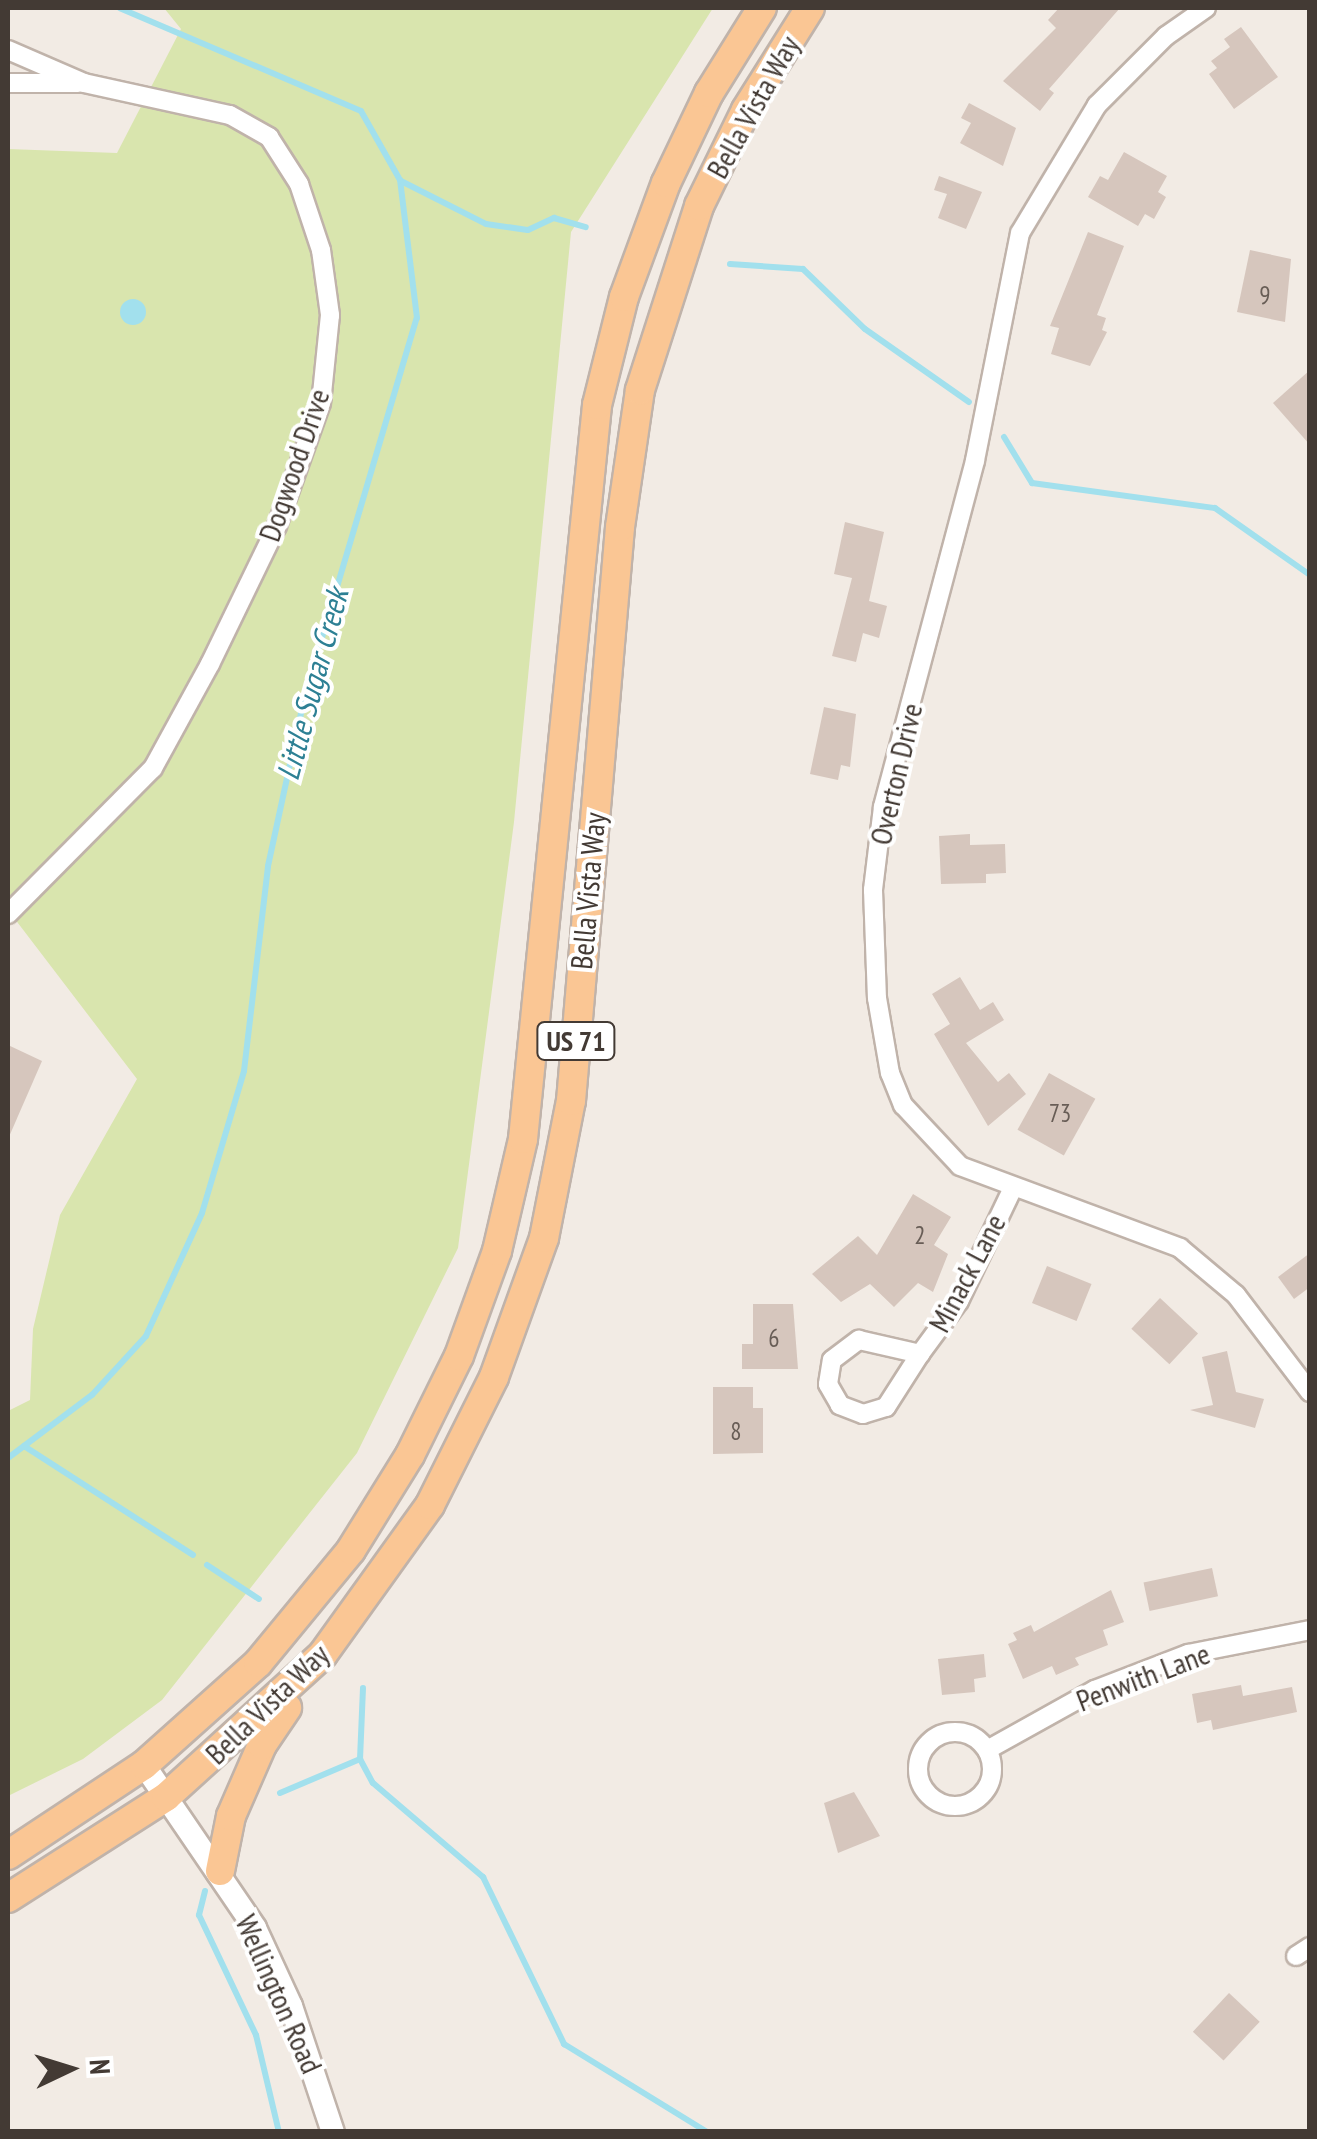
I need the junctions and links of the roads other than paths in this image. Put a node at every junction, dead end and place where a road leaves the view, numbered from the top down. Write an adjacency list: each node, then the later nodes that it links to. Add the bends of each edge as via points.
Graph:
1 (762, 8): 14 (main road, Bella Vista Way / US 71, via 709,94 666,183 624,297 597,406 533,1053 496,1251 434,1406 351,1550 258,1664)
2 (810, 8): 12 (main road, Bella Vista Way / US 71, via 746,110 699,206 640,390 620,528 572,1102 544,1238 494,1377 430,1505)
3 (1206, 8): 8 (street, Overton Drive, via 1166,36 1096,105 1020,233 975,461 884,807 873,890 877,998 890,1072 926,1135 960,1166)
4 (8, 50): 6 (street, Dogwood Drive)
5 (8, 83): 6 (street, Dogwood Drive)
6 (84, 83): 7 (street, Dogwood Drive, via 230,115 268,136 299,184 321,250 330,316 321,403 277,526 210,664 153,768)
7 (8, 914)
8 (1012, 1190): 9 (street, Minack Lane, via 959,1301); 10 (street, Overton Drive, via 1180,1248 1236,1295)
9 (920, 1354): 9 (street, Minack Lane, via 894,1398 875,1412 851,1412 832,1396 828,1372 848,1344 871,1341)
10 (1310, 1392)
11 (1310, 1630): 13 (street, Penwith Lane, via 1188,1654 1095,1690)
12 (323, 1654): 15 (main road, Bella Vista Way / US 71); 17 (main road, via 262,1745 232,1816)
13 (987, 1750): 13 (street, via 991,1780 976,1801 951,1807 921,1786 918,1762 940,1734 963,1732)
14 (144, 1765): 15 (street, Wellington Road); 16 (main road, Bella Vista Way / US 71)
15 (166, 1797): 17 (street, Wellington Road); 18 (main road, Bella Vista Way / US 71)
16 (8, 1855)
17 (220, 1872): 19 (street, Wellington Road, via 291,2006)
18 (8, 1898)
19 (334, 2132)

